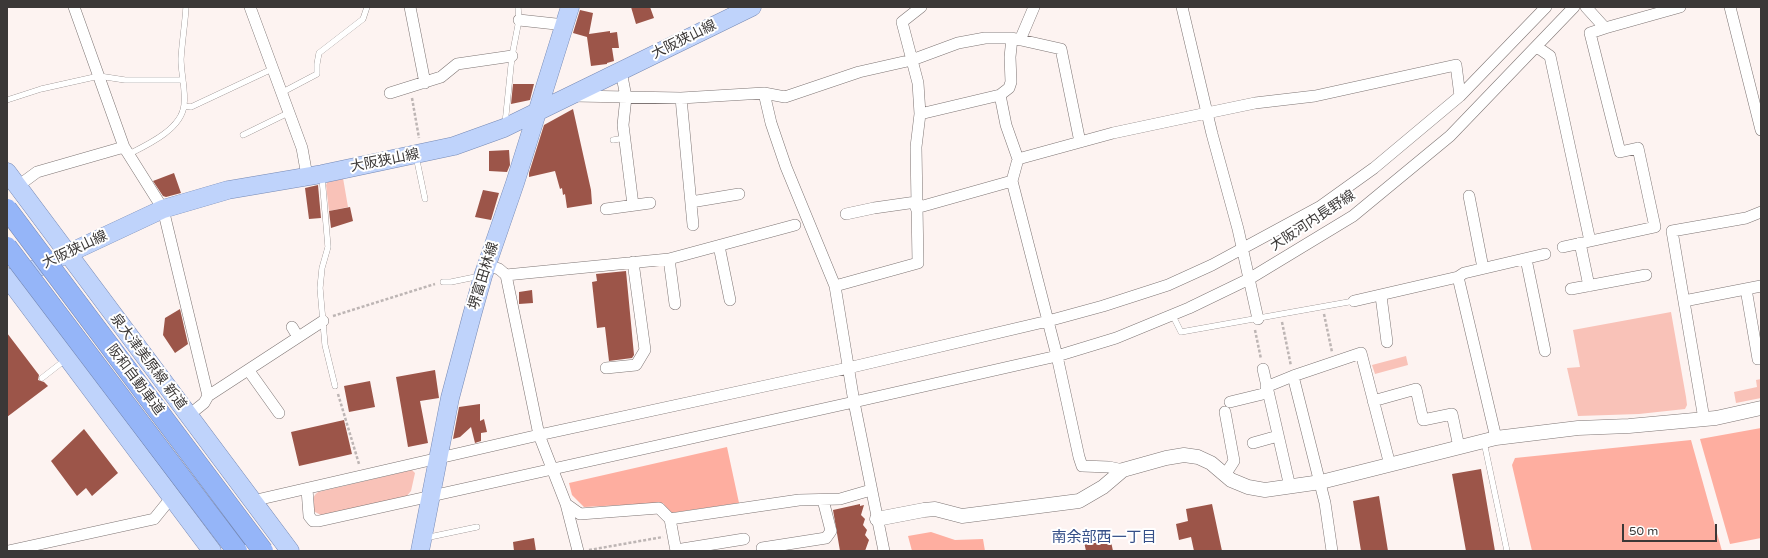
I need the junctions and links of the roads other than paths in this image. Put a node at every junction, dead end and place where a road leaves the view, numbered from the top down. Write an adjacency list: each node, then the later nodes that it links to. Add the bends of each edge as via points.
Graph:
1 (74, 7): 27 (street)
2 (186, 7): 28 (lane, via 181,60)
3 (250, 7): 25 (street)
4 (367, 7): 30 (lane, via 363,19 320,53 317,74)
5 (410, 7): 29 (street)
6 (518, 7): 18 (lane)
7 (570, 7): 19 (main road, 堺富田林線)
8 (752, 7): 26 (main road, 大阪狭山線)
9 (921, 7): 24 (street, via 902,22)
10 (1034, 7): 21 (street)
11 (1182, 7): 42 (street)
12 (1546, 7): 35 (street, 大阪河内長野線)
13 (1574, 7): 22 (street, 大阪河内長野線)
14 (1586, 7): 20 (street)
15 (1680, 7): 17 (street)
16 (1730, 7): 45 (street)
17 (1655, 10): 20 (street)
18 (519, 20): 19 (street); 23 (lane)
19 (565, 25): 41 (main road, 堺富田林線)
20 (1605, 28): 70 (street, via 1590,33 1620,152 1638,148 1655,227)
21 (1016, 39): 24 (street, via 985,38 958,43); 33 (street, via 1010,57 1011,82 1009,88); 49 (street, via 1062,49)
22 (1537, 47): 70 (street, via 1550,56); 85 (street, 大阪河内長野線, via 1450,136 1353,216)
23 (512, 56): 29 (street, via 457,64 441,77); 44 (lane)
24 (912, 60): 32 (street, via 859,72 785,97); 43 (street, via 918,83)
25 (272, 69): 30 (street); 39 (lane, via 191,107)
26 (621, 71): 34 (main road, 大阪狭山線); 36 (street)
27 (99, 76): 28 (lane, via 125,80); 38 (lane, via 41,89); 50 (street)
28 (183, 80): 39 (lane)
29 (425, 83): 31 (street)
30 (280, 93): 40 (street)
31 (390, 93)
32 (764, 93): 37 (street); 88 (street, via 786,167)
33 (1000, 95): 43 (street); 52 (street, via 1006,125)
34 (570, 96): 36 (street); 41 (main road, 大阪狭山線)
35 (1460, 96): 42 (street, via 1456,65 1315,96 1255,103); 74 (street, 大阪河内長野線, via 1379,164 1327,201)
36 (626, 97): 37 (street); 47 (street, via 623,125)
37 (681, 98): 59 (street)
38 (7, 100)
39 (184, 106): 50 (lane, via 172,127 155,141)
40 (288, 113): 46 (lane); 53 (street)
41 (536, 113): 44 (main road, 大阪狭山線); 81 (main road, 堺富田林線)
42 (1207, 113): 49 (street); 74 (street)
43 (920, 114): 62 (street, via 916,147)
44 (504, 128): 51 (main road, 大阪狭山線, via 454,146)
45 (1761, 130)
46 (243, 135)
47 (625, 138): 48 (lane); 61 (street)
48 (613, 140)
49 (1080, 142): 52 (street)
50 (126, 150): 54 (street); 64 (street)
51 (419, 154): 53 (main road, 大阪狭山線); 58 (lane)
52 (1018, 159): 55 (street)
53 (315, 175): 64 (main road, 大阪狭山線, via 228,190); 100 (lane, via 328,247 320,288)
54 (12, 179): 75 (main road, 泉大津美原線 新道)
55 (1012, 182): 62 (street); 101 (street)
56 (739, 194): 59 (street)
57 (1469, 196): 80 (street)
58 (425, 199)
59 (691, 202): 68 (street)
60 (650, 203): 61 (street)
61 (633, 205): 65 (street)
62 (916, 205): 67 (street); 88 (street, via 918,262)
63 (7, 209): 154 (highway, 阪和自動車道, bridge)
64 (163, 209): 75 (main road, 大阪狭山線); 117 (street)
65 (606, 209)
66 (1761, 212): 96 (street, via 1746,218 1672,232)
67 (846, 214)
68 (693, 225)
69 (795, 225): 71 (street)
70 (1585, 242): 73 (street); 89 (street)
71 (719, 246): 77 (street); 94 (street)
72 (7, 247): 153 (highway, 阪和自動車道, bridge)
73 (1563, 247)
74 (1242, 248): 85 (street); 101 (street, 大阪河内長野線, via 1168,285)
75 (66, 254): 86 (main road, 大阪狭山線); 124 (main road, 泉大津美原線 新道)
76 (1545, 254): 78 (street)
77 (669, 259): 79 (street); 97 (street)
78 (1526, 259): 80 (street); 105 (street)
79 (633, 262): 82 (street); 109 (street, via 645,350 636,365)
80 (1483, 268): 84 (street)
81 (485, 270): 82 (street, via 499,269); 87 (lane, via 451,282); 131 (main road, 堺富田林線, via 450,398)
82 (506, 275): 126 (street)
83 (1646, 275): 89 (street)
84 (1458, 277): 93 (street); 128 (street)
85 (1249, 279): 98 (street, 大阪河内長野線); 99 (street, via 1253,290)
86 (8, 280): 107 (main road)
87 (443, 282)
88 (835, 286): 110 (street)
89 (1589, 286): 91 (street)
90 (1761, 286): 92 (street)
91 (1572, 289)
92 (1746, 289): 96 (street); 108 (street, via 1758,359)
93 (1381, 296): 95 (street); 104 (street)
94 (730, 300)
95 (1354, 301): 99 (lane)
96 (1684, 301): 125 (street)
97 (675, 304)
98 (1172, 314): 99 (lane, via 1181,332); 106 (street, 大阪河内長野線, via 1116,338)
99 (1256, 319)
100 (323, 320): 103 (street); 115 (lane)
101 (1048, 321): 106 (street); 110 (street, 大阪河内長野線)
102 (292, 327): 103 (street)
103 (298, 337): 112 (street)
104 (1388, 342)
105 (1545, 351)
106 (1057, 356): 119 (street, 大阪河内長野線); 134 (street, via 1082,466 1109,466)
107 (68, 357): 114 (lane); 141 (main road)
108 (1761, 359)
109 (606, 368)
110 (848, 368): 119 (street); 126 (street, 大阪河内長野線)
111 (1263, 369): 116 (street)
112 (249, 370): 117 (street); 123 (street)
113 (1293, 376): 116 (street); 118 (street, via 1361,353); 136 (street)
114 (42, 378)
115 (335, 386)
116 (1267, 390): 120 (street); 127 (street)
117 (208, 396): 124 (street)
118 (1373, 401): 130 (street, via 1416,389 1423,420 1452,414); 132 (street)
119 (854, 402): 133 (street, 大阪河内長野線); 139 (street)
120 (1230, 402)
121 (1761, 408): 125 (street)
122 (1225, 412): 135 (street, via 1234,461)
123 (279, 413)
124 (189, 415): 143 (main road, 泉大津美原線 新道)
125 (1704, 419): 128 (street, via 1578,428)
126 (539, 435): 131 (street, 大阪河内長野線); 133 (street)
127 (1278, 436): 129 (street); 137 (street)
128 (1490, 439): 130 (street); 160 (lane)
129 (1253, 443)
130 (1459, 447): 132 (street)
131 (437, 459): 138 (street, 大阪河内長野線); 140 (main road, 堺富田林線)
132 (1390, 465): 136 (street)
133 (552, 468): 140 (street, 大阪河内長野線); 144 (street)
134 (1123, 470): 135 (street, via 1184,455 1198,457 1211,463); 146 (street, via 1080,501 962,516 935,509)
135 (1225, 475): 137 (street, via 1231,480 1265,490)
136 (1320, 482): 137 (street); 159 (street)
137 (1290, 487)
138 (307, 489): 140 (street, 大阪河内長野線, via 309,516 313,521); 143 (street, 大阪河内長野線)
139 (870, 490): 142 (street, via 840,499); 146 (street)
140 (430, 497): 149 (main road, 堺富田林線)
141 (171, 498): 150 (main road); 152 (street, via 154,519)
142 (824, 500): 145 (street, via 799,500); 157 (street, via 831,531 826,538 762,548)
143 (252, 501): 155 (main road, 泉大津美原線 新道)
144 (566, 504): 145 (street, via 580,514 659,508); 151 (street)
145 (670, 518): 156 (street)
146 (877, 519): 158 (street)
147 (477, 527): 149 (lane)
148 (744, 539): 156 (street)
149 (421, 545)
150 (207, 550)
151 (583, 550)
152 (8, 551)
153 (237, 551)
154 (263, 551)
155 (290, 551)
156 (676, 551)
157 (763, 551)
158 (884, 551)
159 (1332, 551)
160 (1507, 551)

